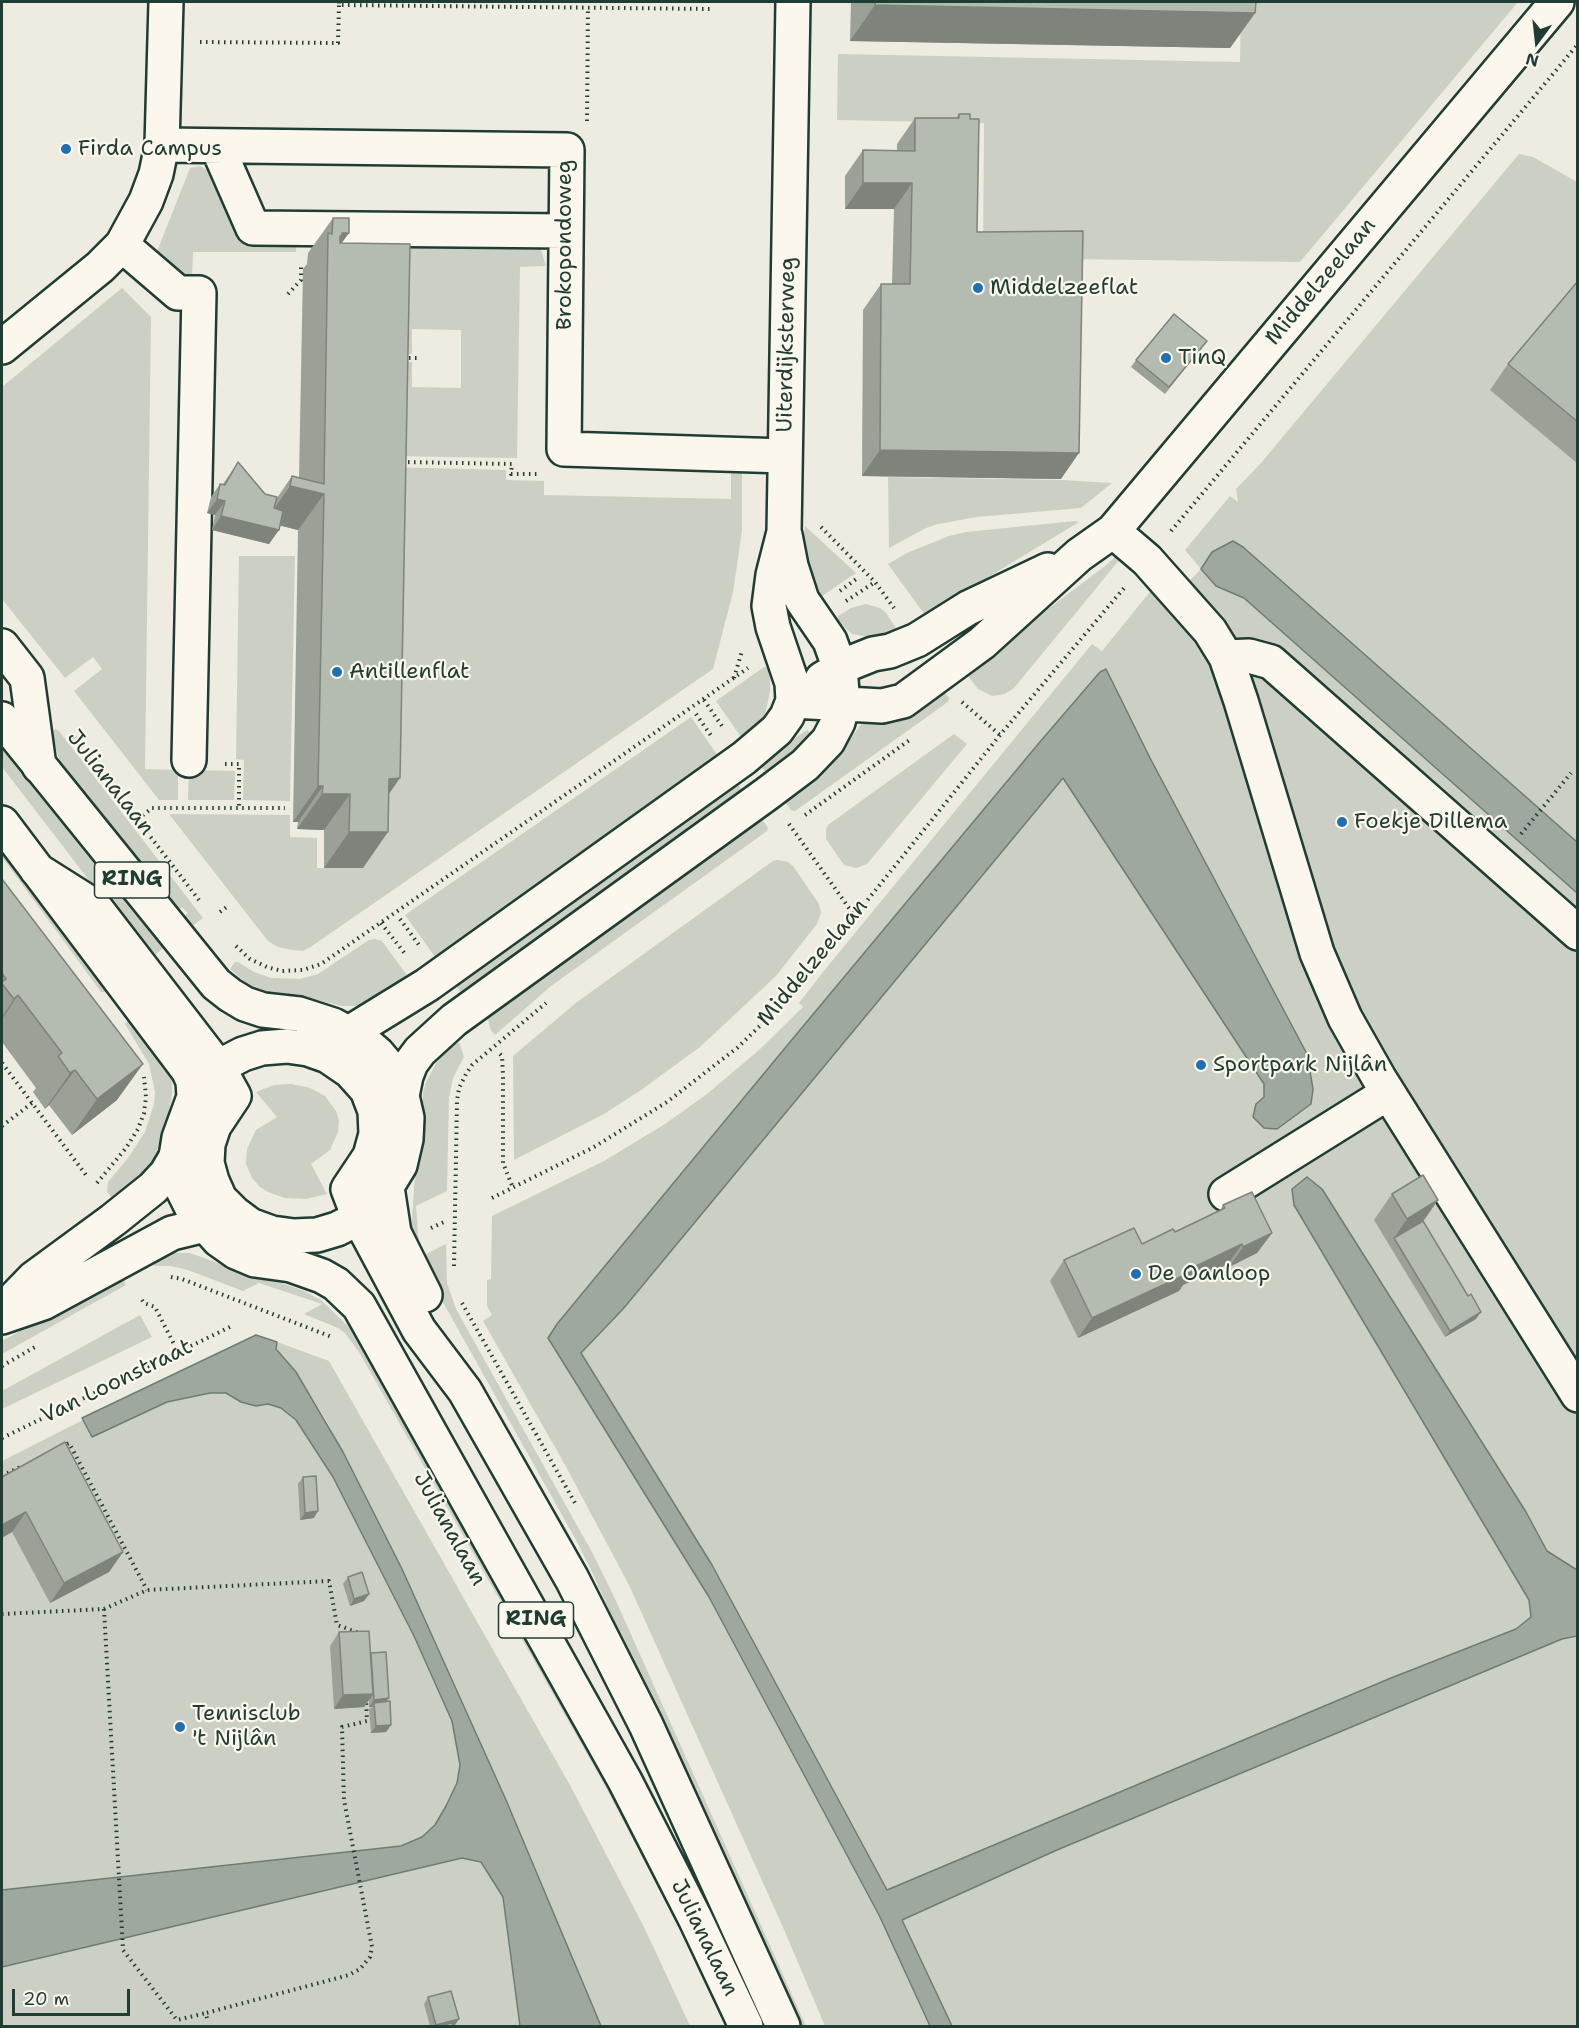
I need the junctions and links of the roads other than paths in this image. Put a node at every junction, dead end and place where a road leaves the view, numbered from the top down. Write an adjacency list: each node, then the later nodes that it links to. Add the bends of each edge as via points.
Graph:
1 (166, 2): 4 (street)
2 (794, 2): 9 (street, Uiterdijksterweg)
3 (1557, 2): 10 (street, Middelzeelaan)
4 (162, 145): 5 (street, Brokopondoweg); 7 (street, via 146,201)
5 (217, 146): 6 (street, via 253,228); 6 (street, Brokopondoweg, via 567,150)
6 (566, 231): 9 (street, Brokopondoweg, via 564,449)
7 (122, 245): 8 (street); 19 (street, via 178,293 199,293)
8 (2, 347)
9 (785, 456): 11 (street, Uiterdijksterweg)
10 (1113, 531): 12 (street, Middelzeelaan); 14 (street, via 1147,560 1210,631)
11 (784, 532): 15 (street, via 802,600 830,641); 16 (street, Uiterdijksterweg, via 769,606)
12 (1079, 555): 15 (street, Middelzeelaan, via 968,608 917,640); 17 (street, Middelzeelaan, via 982,643 903,701 882,706)
13 (2, 646): 20 (street, Julianalaan, via 27,678)
14 (1226, 657): 23 (street, via 1249,656 1271,662); 27 (street, via 1317,953 1345,1018)
15 (840, 669): 16 (street, Middelzeelaan); 17 (street)
16 (792, 692): 17 (street, Middelzeelaan); 24 (street, Middelzeelaan, via 787,716 777,730 744,758 427,985)
17 (843, 703): 28 (street, via 828,741 805,765 454,1020 420,1050 411,1063)
18 (2, 719): 20 (street, Julianalaan / RING)
19 (189, 760)
20 (39, 766): 24 (street, Julianalaan / RING, via 216,984 245,1004 316,1018)
21 (2, 823): 22 (street, RING)
22 (37, 870): 26 (street, RING, via 94,906); 29 (street, RING, via 188,1070)
23 (1578, 933)
24 (349, 1033): 25 (street, RING); 28 (street, RING, via 377,1053)
25 (308, 1049): 26 (street, RING, via 262,1048); 33 (street, RING, via 328,1056 350,1071 367,1090 375,1111 376,1134 370,1156 348,1189)
26 (218, 1067): 29 (street, RING); 35 (street, RING, via 234,1096 214,1126 207,1162 220,1199)
27 (1388, 1093): 32 (street); 39 (street)
28 (402, 1096): 31 (street, RING, via 406,1139 400,1165)
29 (194, 1097): 30 (street, RING)
30 (176, 1157): 34 (street, RING, via 183,1190); 36 (street, via 153,1188 34,1278)
31 (387, 1187): 33 (street, RING); 38 (street, Julianalaan / RING, via 394,1233 437,1320)
32 (1226, 1194)
33 (359, 1218): 35 (street, RING, via 316,1235 272,1233); 38 (street, Julianalaan / RING, via 419,1330)
34 (206, 1225): 35 (street, RING); 37 (street, via 172,1233 43,1304); 40 (street, Julianalaan / RING, via 236,1252 322,1275 359,1306 625,1781)
35 (250, 1225)
36 (2, 1311)
37 (2, 1317)
38 (465, 1391): 41 (street, Julianalaan / RING, via 572,1579 646,1725)
39 (1578, 1395)
40 (746, 2026)
41 (783, 2026)

